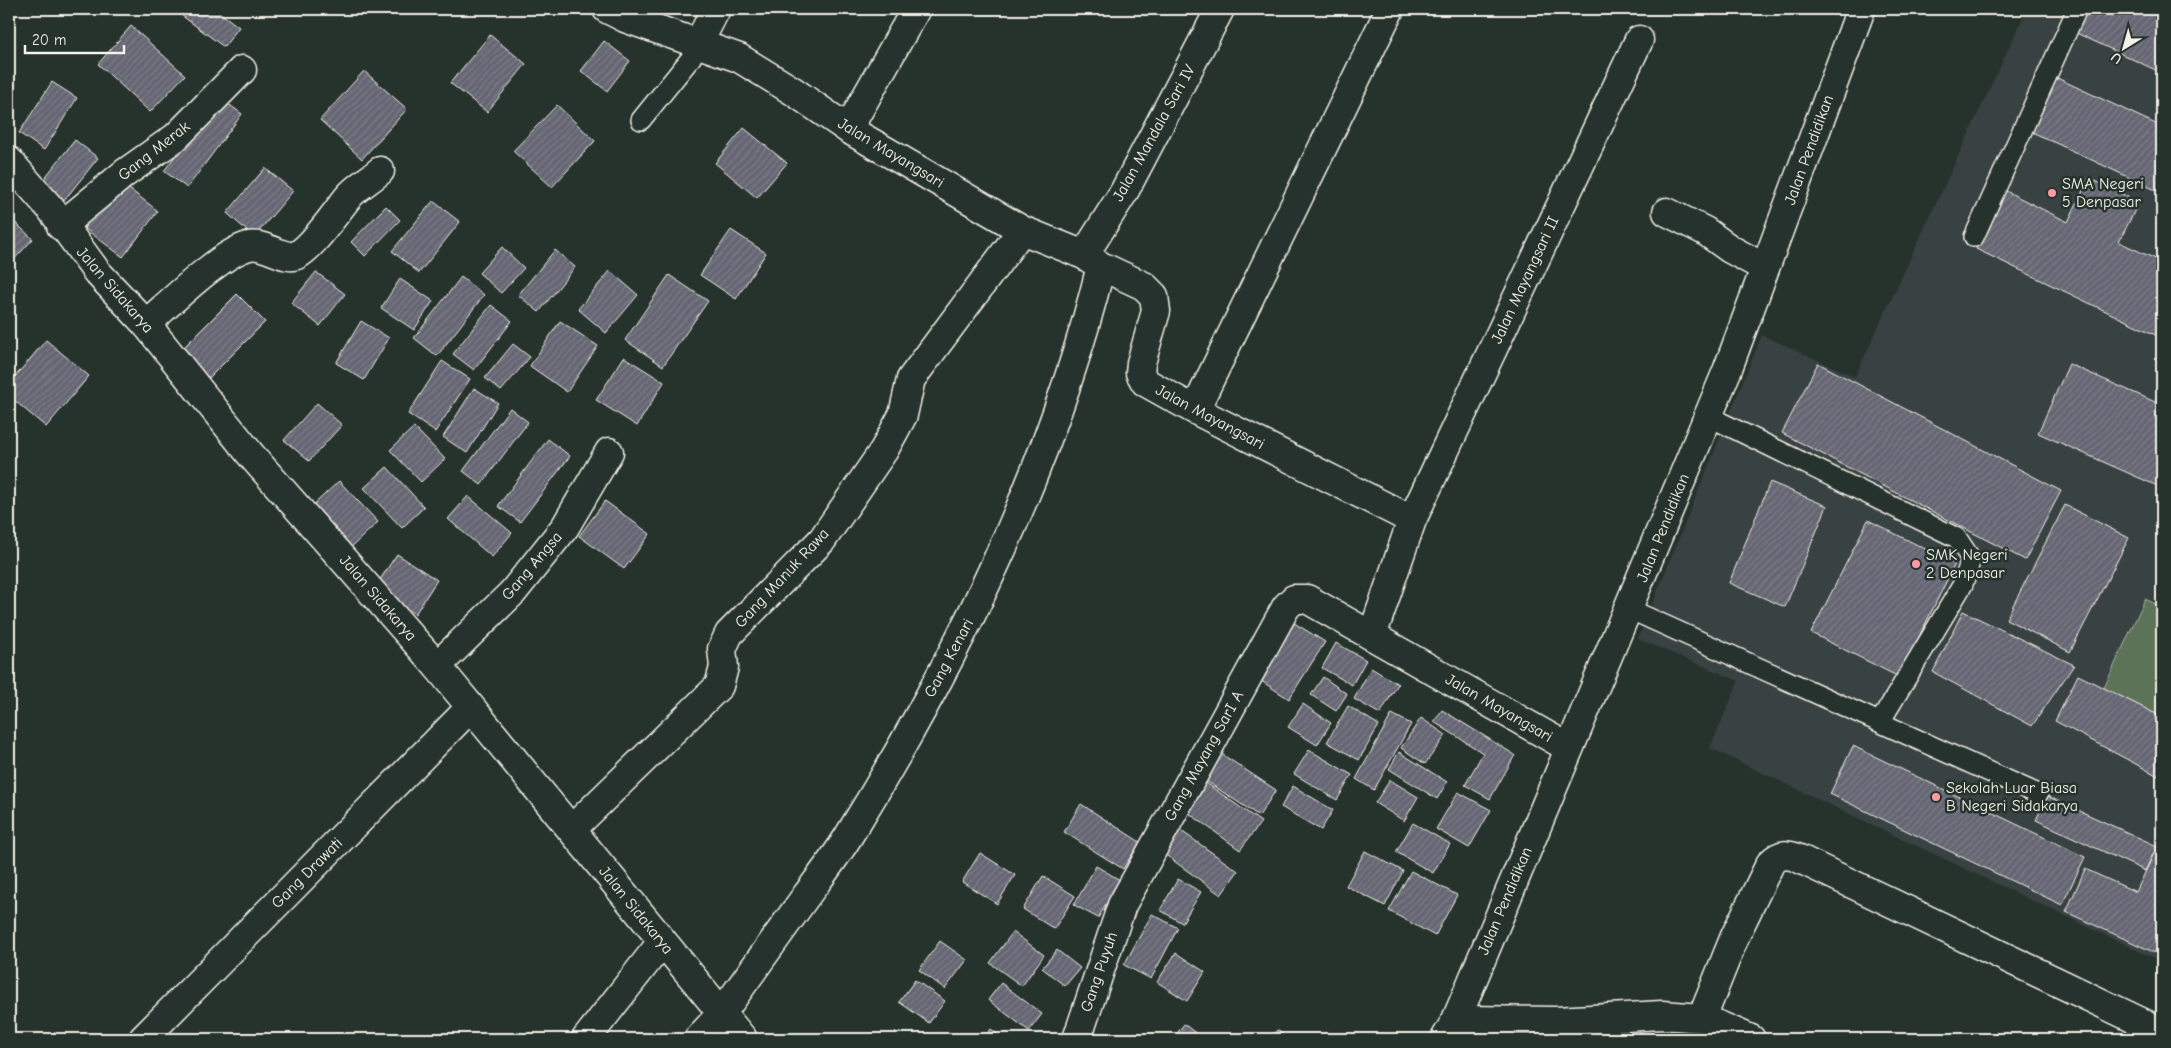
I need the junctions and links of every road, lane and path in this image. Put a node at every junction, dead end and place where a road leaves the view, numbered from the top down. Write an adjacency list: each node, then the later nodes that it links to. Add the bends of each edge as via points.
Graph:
1 (607, 9): 9 (street, Jalan Mayangsari)
2 (716, 9): 9 (street)
3 (916, 9): 12 (street)
4 (1220, 9): 19 (street, Jalan Mandala Sari IV)
5 (1390, 9): 22 (street)
6 (1862, 9): 20 (street, Jalan Pendidikan)
7 (2077, 9): 18 (lane)
8 (1639, 40): 25 (street, Jalan Mayangsari II)
9 (699, 42): 11 (lane, via 691,58); 12 (street, Jalan Mayangsari, via 739,58)
10 (242, 70): 16 (street, Gang Merak, via 176,137)
11 (641, 120)
12 (848, 129): 17 (street, Jalan Mayangsari)
13 (9, 161): 16 (street, Jalan Sidakarya)
14 (380, 171): 21 (street, via 352,193 297,255 258,245 238,250)
15 (1667, 212): 20 (street)
16 (61, 226): 21 (street, Jalan Sidakarya, via 97,272)
17 (1022, 230): 19 (street, Jalan Mayangsari); 34 (street, Gang Manuk Rawa, via 911,378 903,415 884,450 822,540 729,634 722,648 724,667 719,686)
18 (1974, 237)
19 (1092, 260): 22 (street, Jalan Mayangsari, via 1144,286 1154,296 1156,311 1140,373 1154,389); 37 (street, Gang Kenari, via 1091,306 1041,458 977,606 847,839)
20 (1765, 268): 23 (street, Jalan Pendidikan)
21 (146, 324): 29 (street, Jalan Sidakarya, via 251,455)
22 (1195, 410): 25 (street, Jalan Mayangsari)
23 (1708, 416): 27 (street, Jalan Pendidikan); 31 (lane, via 1957,538 1971,559 1963,584)
24 (610, 452): 29 (street, Gang Angsa, via 565,527 513,592)
25 (1412, 520): 28 (street)
26 (1286, 607): 28 (street, Jalan Mayangsari, via 1294,599 1307,600); 35 (street, Gang Mayang SarI A)
27 (1629, 609): 31 (lane); 32 (street, Jalan Pendidikan)
28 (1372, 636): 32 (street, Jalan Mayangsari)
29 (437, 666): 30 (street, Jalan Sidakarya)
30 (470, 708): 34 (street, Jalan Sidakarya); 41 (street, Gang Drawati)
31 (1880, 722): 33 (lane)
32 (1569, 748): 39 (street, Jalan Pendidikan)
33 (2038, 794)
34 (572, 829): 36 (street, Jalan Sidakarya)
35 (1122, 905): 45 (street, Gang Puyuh)
36 (662, 942): 37 (street, Jalan Sidakarya); 42 (street)
37 (722, 1013): 43 (street, Gang Kenari); 44 (street, Jalan Sidakarya)
38 (1702, 1018): 39 (street, via 1662,1015); 40 (street, via 1735,936 1770,864 1785,854); 46 (street)
39 (1451, 1030)
40 (2162, 1032)
41 (143, 1039)
42 (586, 1039)
43 (698, 1039)
44 (743, 1039)
45 (1077, 1039)
46 (1751, 1039)

